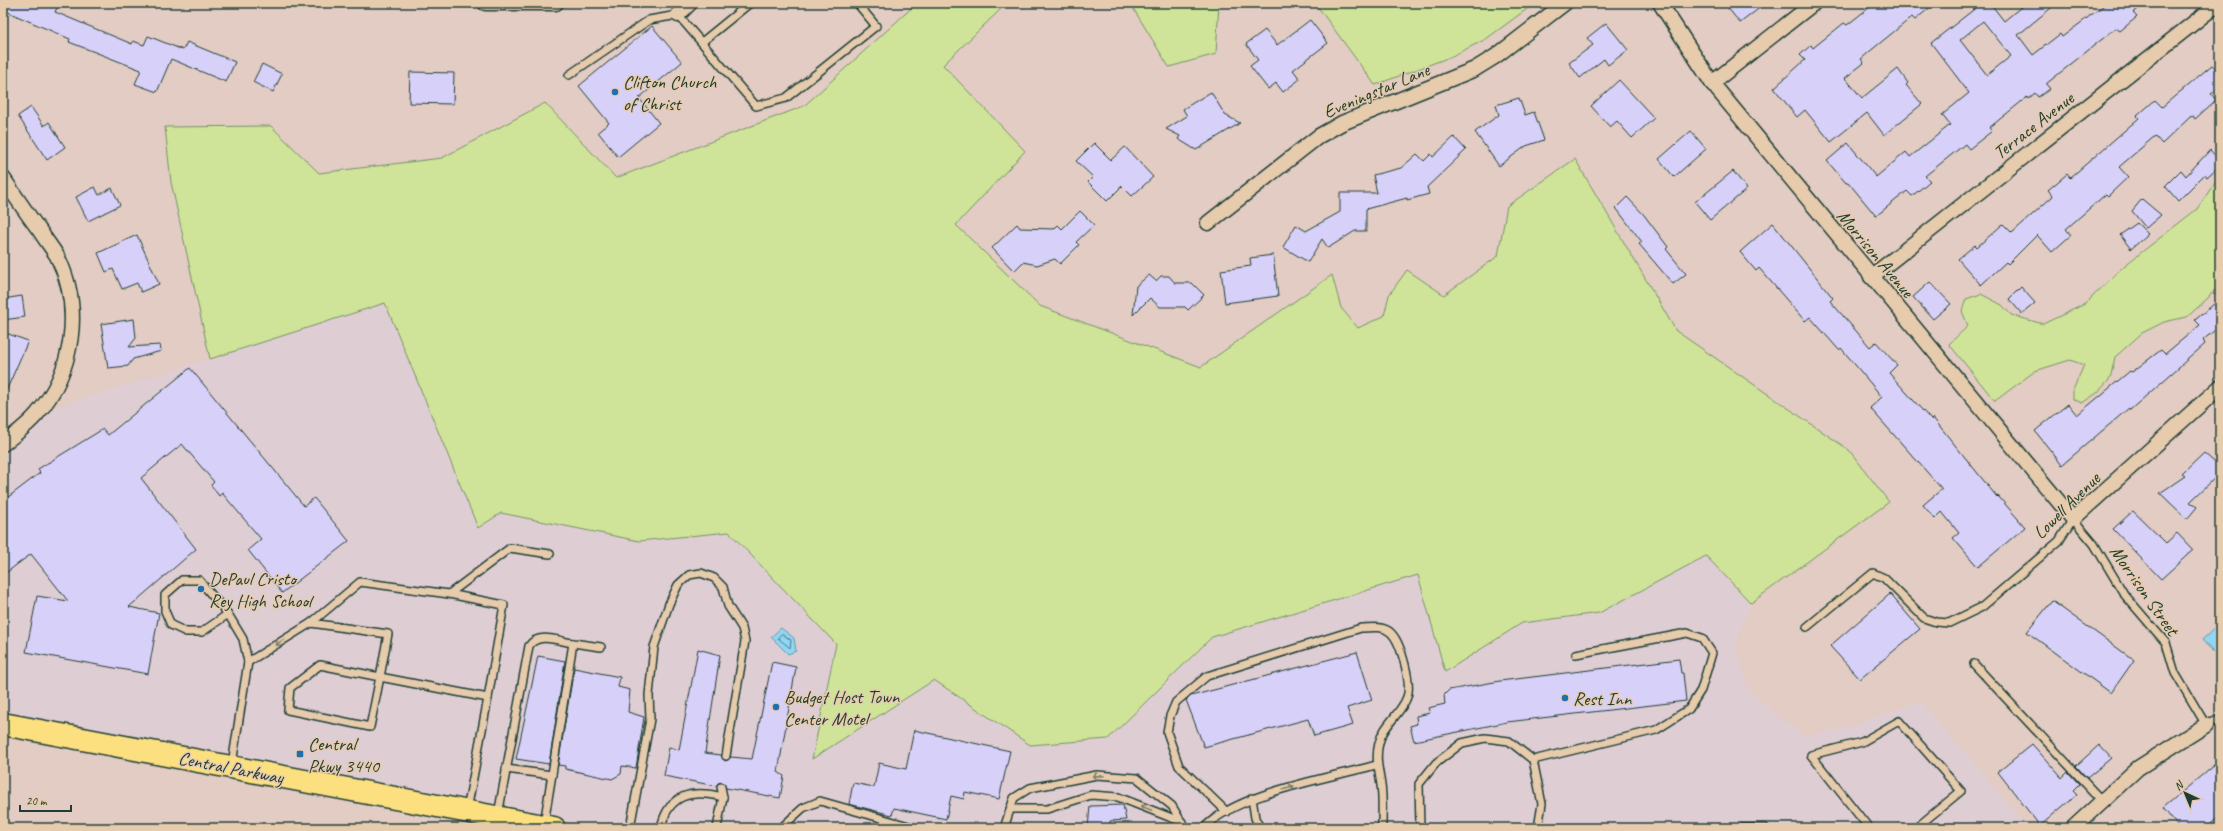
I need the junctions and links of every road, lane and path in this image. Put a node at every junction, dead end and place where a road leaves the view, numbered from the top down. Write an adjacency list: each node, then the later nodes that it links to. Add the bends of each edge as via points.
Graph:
1 (485, 3): 2 (street)
2 (556, 3)
3 (690, 3): 10 (street)
4 (750, 3): 11 (lane)
5 (857, 3): 11 (lane, via 876,26 786,98 756,106)
6 (1565, 3): 15 (street, Eveningstar Lane, via 1496,56 1475,68 1342,123 1319,136)
7 (1660, 3): 13 (street, Morrison Avenue)
8 (1814, 3): 13 (street)
9 (2218, 3): 16 (street, Terrace Avenue)
10 (678, 15): 11 (lane); 12 (lane, via 650,20)
11 (702, 42)
12 (569, 75)
13 (1712, 83): 16 (street, Morrison Avenue)
14 (3, 178): 18 (street, via 56,256 66,278 71,301 72,325 63,372 52,394 27,425)
15 (1208, 223)
16 (1872, 277): 19 (street, Morrison Avenue)
17 (2220, 387): 19 (street, Lowell Avenue)
18 (3, 444)
19 (2073, 519): 24 (lane, Lowell Avenue, via 2059,541 1982,607 1949,623 1924,618 1884,578 1873,572); 34 (lane, Morrison Street, via 2094,544 2124,594 2166,643 2175,673)
20 (550, 554): 21 (lane, via 510,548)
21 (449, 594): 23 (lane, via 360,582); 31 (lane, via 504,605)
22 (228, 614): 22 (lane, via 199,580 182,580 165,595 165,611 171,625 186,632 202,632); 28 (lane, via 243,639)
23 (311, 623): 28 (lane, one-way to 28); 30 (lane, via 388,634)
24 (1807, 626)
25 (573, 643): 26 (lane); 39 (lane, via 539,638 533,640 529,646); 40 (lane)
26 (601, 647)
27 (1576, 654): 36 (lane, via 1687,633 1702,638 1712,653 1701,690 1689,710 1656,730)
28 (248, 662): 38 (lane)
29 (1974, 664): 44 (lane)
30 (380, 677): 30 (lane, via 370,727 288,710 290,688 320,665); 31 (lane)
31 (488, 698): 46 (lane)
32 (2220, 718): 34 (lane)
33 (3, 724): 38 (main road, Central Parkway)
34 (2206, 725): 44 (street, via 2138,768)
35 (726, 756): 53 (lane, via 745,641 742,628 728,606 723,587 714,578 701,573 689,575 678,586 669,604 654,647 649,696 650,719)
36 (1533, 760): 62 (lane, via 1509,741 1485,738 1462,743 1436,763 1419,784); 63 (lane, via 1542,804)
37 (1376, 765): 43 (lane, one-way to 37); 47 (lane, via 1379,742 1389,722 1407,698 1410,688 1399,643 1390,631 1381,627 1360,628 1208,676 1176,702 1167,732 1179,766); 61 (lane, via 1381,786)
38 (232, 766): 46 (main road, Central Parkway)
39 (506, 769): 40 (lane); 48 (lane)
40 (552, 775): 52 (lane)
41 (721, 787): 42 (lane)
42 (723, 797): 54 (lane, via 706,793 689,794 672,803 663,816); 55 (lane)
43 (1252, 798): 47 (lane); 60 (lane, via 1255,818)
44 (2102, 801): 50 (street)
45 (1010, 809): 49 (lane, one-way to 45, via 1118,797 1090,795 1046,809); 49 (lane, one-way to 45, via 1172,806 1137,778 1097,775 1030,788 1014,798); 58 (lane)
46 (467, 812): 48 (main road, Central Parkway)
47 (1227, 812): 59 (lane, via 1210,821)
48 (498, 817): 52 (main road, Central Parkway)
49 (1184, 825)
50 (2078, 826)
51 (2220, 826): 68 (lane)
52 (549, 827)
53 (630, 828)
54 (661, 828)
55 (717, 828)
56 (781, 828): 57 (lane, via 802,808 820,801)
57 (916, 828)
58 (1004, 828)
59 (1204, 828)
60 (1260, 828)
61 (1382, 828)
62 (1420, 828)
63 (1538, 828)
64 (1742, 828): 65 (lane)
65 (1765, 828)
66 (1869, 828): 67 (lane, via 1811,756 1862,742 1899,720 1961,791)
67 (1916, 828)
68 (2217, 828)

